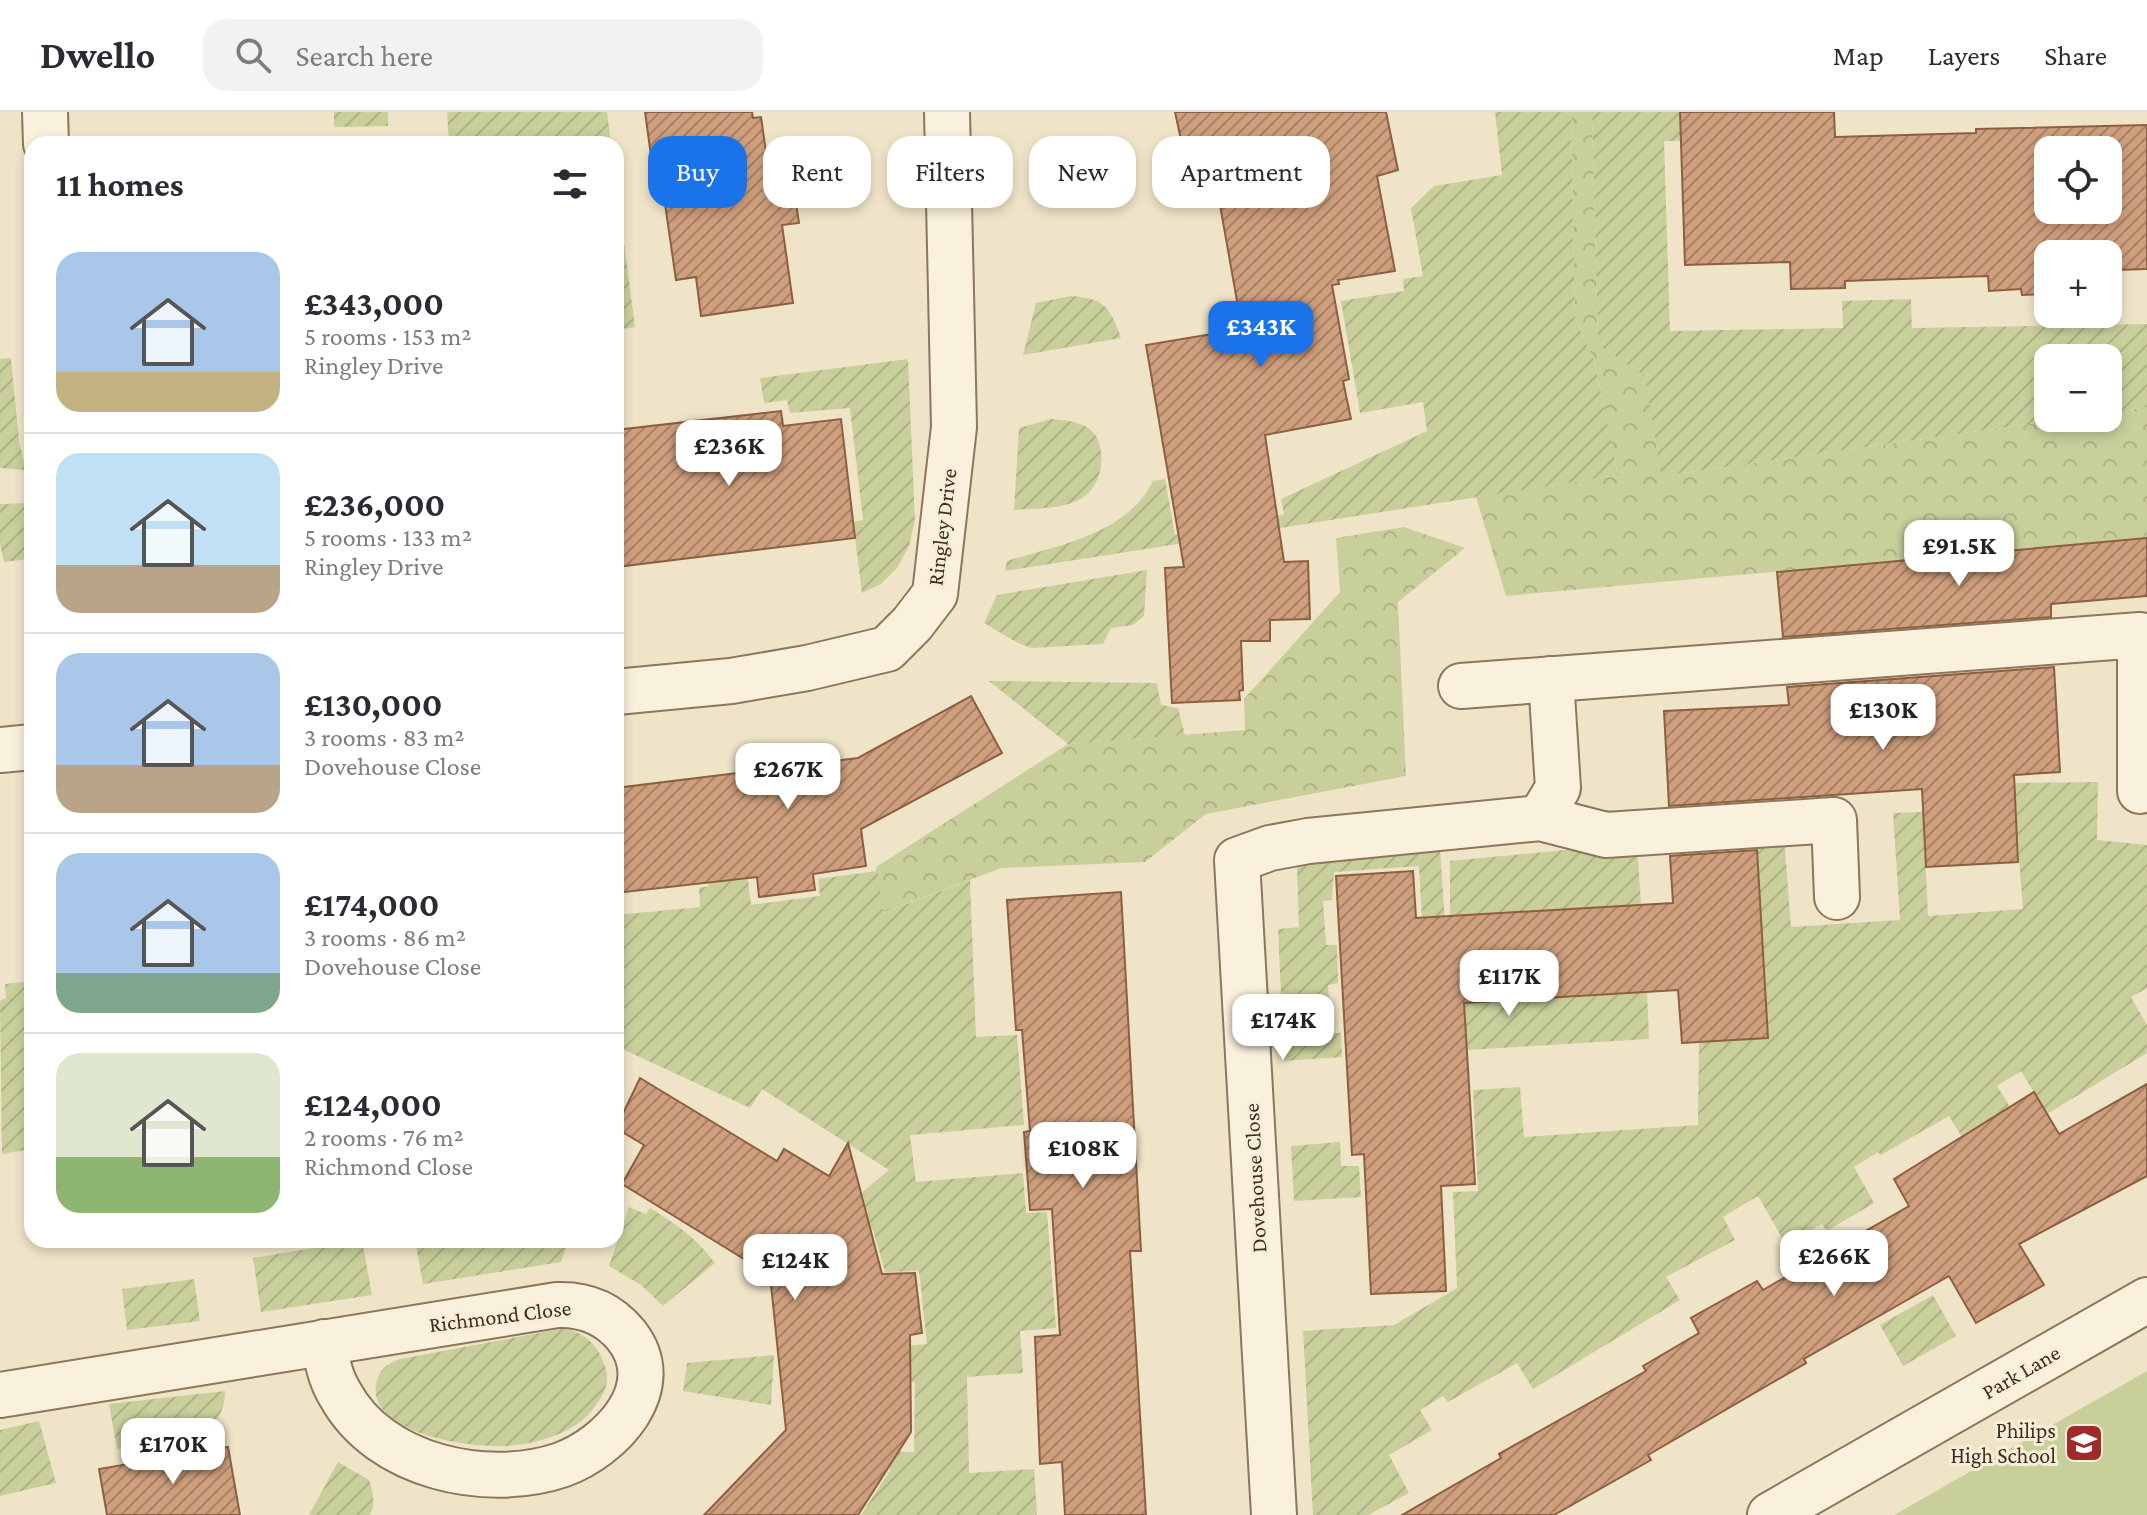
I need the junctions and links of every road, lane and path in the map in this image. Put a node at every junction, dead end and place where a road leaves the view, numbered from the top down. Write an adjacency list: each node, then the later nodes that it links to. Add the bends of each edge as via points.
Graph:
1 (45, 112): 3 (street)
2 (947, 112): 6 (street, Ringley Drive, via 954,427 935,594 887,649 731,681)
3 (46, 136)
4 (1551, 679): 5 (street); 9 (street, via 2140,635); 10 (street, via 1558,788)
5 (1461, 686)
6 (624, 691)
7 (24, 748): 8 (street)
8 (0, 750)
9 (2140, 791)
10 (1540, 818): 11 (street, via 1606,835 1834,820); 15 (street, Dovehouse Close, via 1308,841 1237,860)
11 (1837, 897)
12 (2147, 1300): 16 (street, Park Lane)
13 (324, 1342): 13 (street, Richmond Close, via 577,1304 618,1325 634,1345 640,1384 622,1423 563,1464 475,1473 421,1460 374,1434 340,1395); 14 (street, Richmond Close)
14 (0, 1395)
15 (1274, 1515)
16 (1770, 1515)

